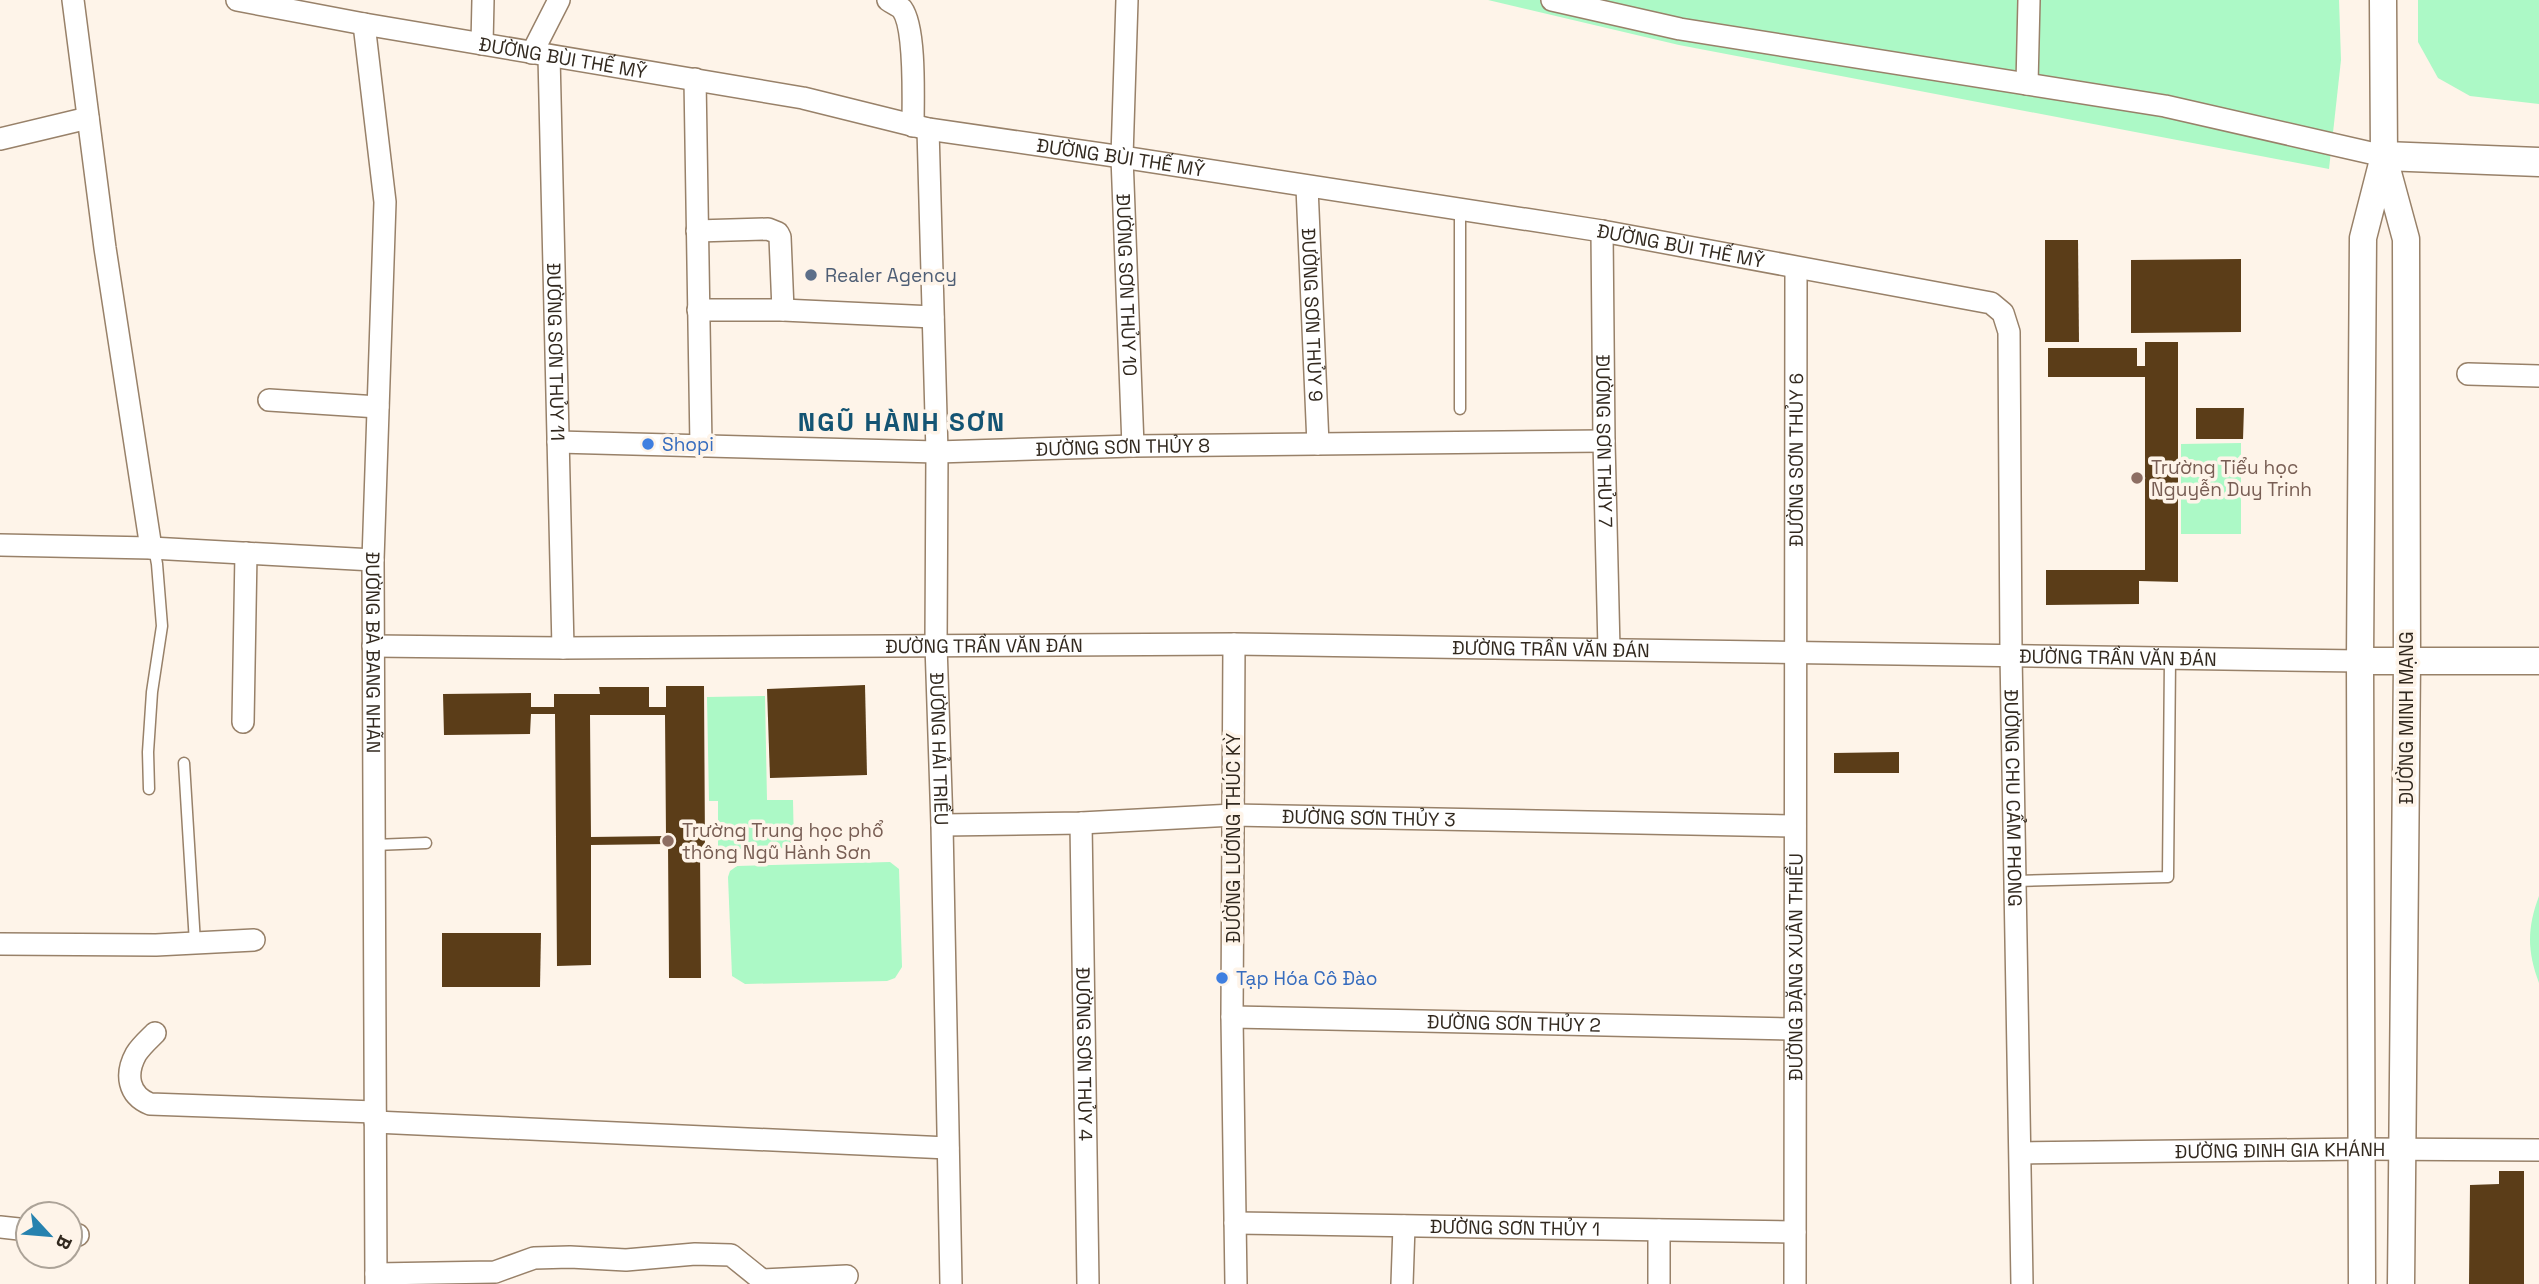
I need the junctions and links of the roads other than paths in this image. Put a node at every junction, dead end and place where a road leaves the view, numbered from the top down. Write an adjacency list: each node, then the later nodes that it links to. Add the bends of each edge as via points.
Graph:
1 (74, 0): 16 (street)
2 (237, 0): 10 (street, ĐƯỜNG BÙI THẾ MỸ)
3 (483, 0): 12 (street)
4 (559, 0): 13 (street)
5 (888, 0): 17 (street, ĐƯỜNG HẢI TRIỀU, via 902,9 908,26)
6 (1127, 0): 20 (street, ĐƯỜNG SƠN THỦY 10)
7 (1552, 0): 15 (street, via 1680,29)
8 (2029, 0): 15 (street)
9 (2383, 0): 19 (street, ĐƯỜNG MINH MẠNG)
10 (298, 6): 11 (street, ĐƯỜNG BÙI THẾ MỸ)
11 (364, 24): 12 (street, ĐƯỜNG BÙI THẾ MỸ); 34 (street, ĐƯỜNG BÀ BANG NHÃN, via 385,202)
12 (482, 44): 13 (street, ĐƯỜNG BÙI THẾ MỸ)
13 (540, 55): 14 (street, ĐƯỜNG BÙI THẾ MỸ); 37 (street, ĐƯỜNG SƠN THỦY 11)
14 (695, 79): 17 (street, ĐƯỜNG BÙI THẾ MỸ, via 803,98); 24 (street)
15 (2027, 85): 19 (street, via 2165,106)
16 (88, 118): 18 (street); 43 (street)
17 (921, 127): 20 (street, ĐƯỜNG BÙI THẾ MỸ); 30 (street, ĐƯỜNG HẢI TRIỀU)
18 (0, 139)
19 (2384, 156): 21 (main road); 54 (street, ĐƯỜNG MINH MẠNG, via 2363,239); 56 (street, ĐƯỜNG MINH MẠNG, via 2406,239)
20 (1122, 157): 22 (street, ĐƯỜNG BÙI THẾ MỸ); 40 (street, ĐƯỜNG SƠN THỦY 10)
21 (2539, 162)
22 (1307, 187): 23 (street, ĐƯỜNG BÙI THẾ MỸ); 38 (street, ĐƯỜNG SƠN THỦY 9)
23 (1460, 210): 25 (street, ĐƯỜNG BÙI THẾ MỸ); 35 (lane)
24 (697, 231): 27 (street); 28 (street, via 768,229 778,233)
25 (1602, 231): 26 (street, ĐƯỜNG BÙI THẾ MỸ); 36 (street, ĐƯỜNG SƠN THỦY 7)
26 (1796, 268): 29 (street, ĐƯỜNG BÙI THẾ MỸ, via 1992,303); 51 (street, ĐƯỜNG SƠN THỦY 6)
27 (698, 310): 28 (street); 39 (street)
28 (783, 310): 30 (street)
29 (2003, 313): 52 (street, ĐƯỜNG CHU CẨM PHONG, via 2009,331)
30 (933, 317): 41 (street, ĐƯỜNG HẢI TRIỀU)
31 (2468, 374): 32 (street)
32 (2539, 376)
33 (269, 400): 34 (street)
34 (378, 407): 45 (street, ĐƯỜNG BÀ BANG NHÃN)
35 (1460, 410)
36 (1604, 441): 38 (street, ĐƯỜNG SƠN THỦY 8); 50 (street, ĐƯỜNG SƠN THỦY 7)
37 (558, 442): 39 (street, ĐƯỜNG SƠN THỦY 8); 49 (street, ĐƯỜNG SƠN THỦY 11)
38 (1318, 444): 40 (street, ĐƯỜNG SƠN THỦY 8)
39 (701, 446): 41 (street, ĐƯỜNG SƠN THỦY 8)
40 (1133, 446): 41 (street, ĐƯỜNG SƠN THỦY 8)
41 (937, 452): 47 (street, ĐƯỜNG HẢI TRIỀU)
42 (0, 545): 43 (street)
43 (153, 548): 44 (street); 59 (lane, via 162,626 152,692)
44 (246, 553): 45 (street); 57 (street)
45 (373, 560): 48 (street, ĐƯỜNG BÀ BANG NHÃN)
46 (1234, 644): 47 (street, ĐƯỜNG TRẦN VĂN ĐÁN); 50 (street, ĐƯỜNG TRẦN VĂN ĐÁN); 60 (street, ĐƯỜNG LƯƠNG THÚC KỲ)
47 (936, 645): 49 (street, ĐƯỜNG TRẦN VĂN ĐÁN); 62 (street, ĐƯỜNG HẢI TRIỀU)
48 (373, 646): 49 (street, ĐƯỜNG TRẦN VĂN ĐÁN); 65 (street, ĐƯỜNG BÀ BANG NHÃN)
49 (563, 648)
50 (1609, 649): 51 (street, ĐƯỜNG TRẦN VĂN ĐÁN)
51 (1796, 652): 52 (street, ĐƯỜNG TRẦN VĂN ĐÁN); 63 (street, ĐƯỜNG ĐẶNG XUÂN THIỀU)
52 (2011, 654): 53 (street, ĐƯỜNG TRẦN VĂN ĐÁN); 66 (street, ĐƯỜNG CHU CẨM PHONG)
53 (2170, 660): 54 (street, ĐƯỜNG TRẦN VĂN ĐÁN); 66 (lane, via 2168,877)
54 (2360, 661): 56 (street, ĐƯỜNG TRẦN VĂN ĐÁN); 75 (street, ĐƯỜNG MINH MẠNG)
55 (2539, 661): 56 (street, ĐƯỜNG TRẦN VĂN ĐÁN)
56 (2407, 662): 76 (street, ĐƯỜNG MINH MẠNG)
57 (243, 722)
58 (184, 763): 68 (lane)
59 (149, 789)
60 (1233, 815): 61 (street, ĐƯỜNG SƠN THỦY 3); 63 (street, ĐƯỜNG SƠN THỦY 3); 70 (street, ĐƯỜNG LƯƠNG THÚC KỲ)
61 (1081, 823): 62 (street, ĐƯỜNG SƠN THỦY 3); 87 (street, ĐƯỜNG SƠN THỦY 4)
62 (942, 825): 74 (street, ĐƯỜNG HẢI TRIỀU)
63 (1795, 826): 71 (street, ĐƯỜNG ĐẶNG XUÂN THIỀU)
64 (426, 843): 65 (lane)
65 (374, 845): 73 (street, ĐƯỜNG BÀ BANG NHÃN)
66 (2015, 881): 78 (street, ĐƯỜNG CHU CẨM PHONG)
67 (254, 940): 68 (street)
68 (195, 943): 69 (street)
69 (0, 944)
70 (1232, 1017): 71 (street, ĐƯỜNG SƠN THỦY 2); 79 (street, ĐƯỜNG LƯƠNG THÚC KỲ)
71 (1795, 1030): 82 (street, ĐƯỜNG ĐẶNG XUÂN THIỀU)
72 (155, 1033): 73 (street, via 137,1053 131,1077 133,1093 150,1104)
73 (375, 1117): 74 (street); 85 (street, ĐƯỜNG BÀ BANG NHÃN)
74 (948, 1148): 86 (street, ĐƯỜNG HẢI TRIỀU)
75 (2362, 1149): 76 (street, ĐƯỜNG ĐINH GIA KHÁNH); 78 (street, ĐƯỜNG ĐINH GIA KHÁNH); 93 (street, ĐƯỜNG MINH MẠNG)
76 (2401, 1149): 77 (street, ĐƯỜNG ĐINH GIA KHÁNH); 94 (street, ĐƯỜNG MINH MẠNG)
77 (2539, 1150)
78 (2021, 1153): 92 (street, ĐƯỜNG CHU CẨM PHONG)
79 (1234, 1223): 80 (street, ĐƯỜNG SƠN THỦY 1); 88 (street, ĐƯỜNG LƯƠNG THÚC KỲ)
80 (1404, 1226): 81 (street, ĐƯỜNG SƠN THỦY 1); 89 (street)
81 (1658, 1230): 82 (street, ĐƯỜNG SƠN THỦY 1); 90 (street)
82 (1795, 1232): 91 (street, ĐƯỜNG ĐẶNG XUÂN THIỀU)
83 (517, 1274): 84 (street, via 534,1258 626,1260 695,1254 732,1255 762,1280); 85 (street)
84 (847, 1276)
85 (376, 1279)
86 (951, 1284)
87 (1088, 1284)
88 (1236, 1284)
89 (1402, 1284)
90 (1659, 1284)
91 (1795, 1284)
92 (2022, 1284)
93 (2361, 1284)
94 (2401, 1284)

